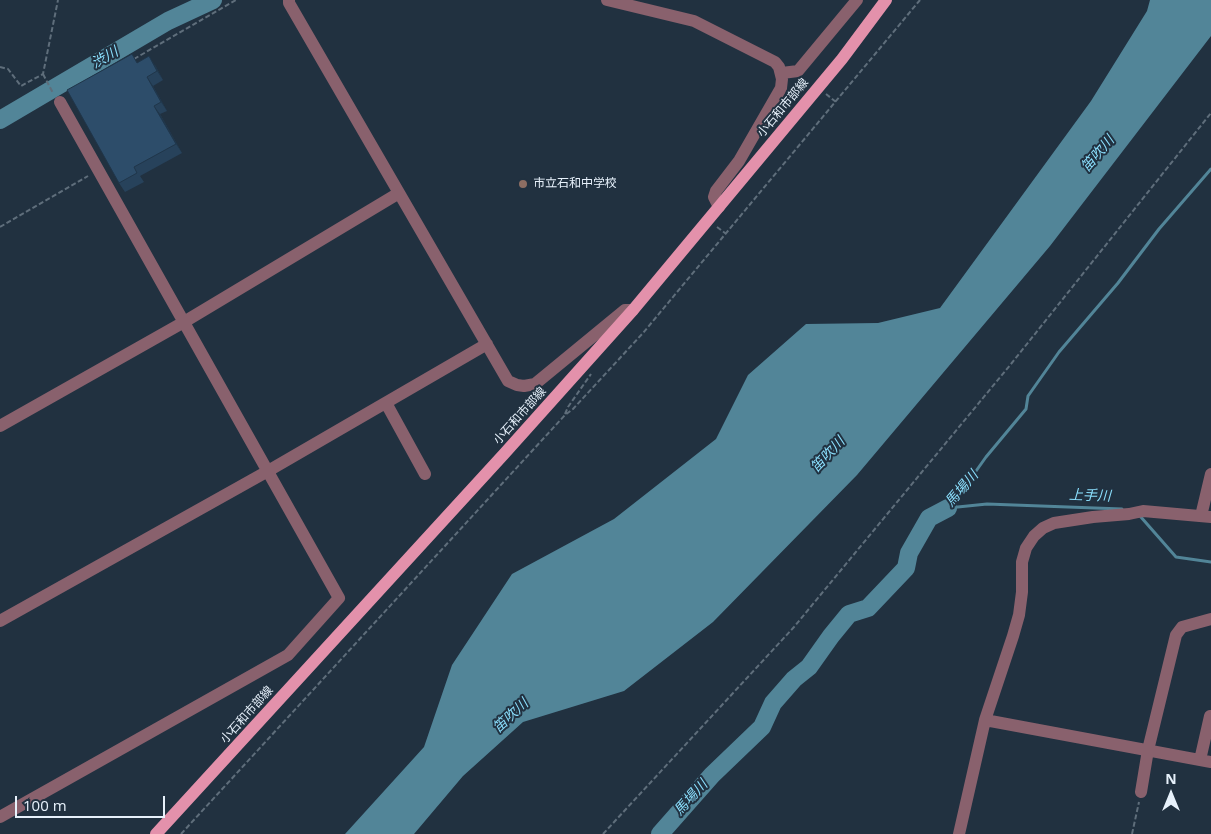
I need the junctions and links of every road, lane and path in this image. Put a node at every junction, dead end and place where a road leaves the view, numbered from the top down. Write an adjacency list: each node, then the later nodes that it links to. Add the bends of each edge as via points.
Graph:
1 (58, 0): 11 (path)
2 (236, 0): 8 (path)
3 (289, 0): 17 (street)
4 (607, 0): 10 (street, via 694,21 775,62)
5 (857, 0): 10 (street, via 798,71)
6 (886, 0): 18 (main road, 小石和市部線)
7 (920, 0): 14 (path)
8 (127, 63)
9 (0, 67): 11 (path, via 8,69 21,86)
10 (782, 73): 18 (street, via 781,88 739,161 716,191 714,197)
11 (43, 74): 13 (path)
12 (825, 93): 14 (path)
13 (57, 98): 16 (street)
14 (836, 102): 21 (path)
15 (1211, 113): 41 (path, via 1011,364 794,627)
16 (99, 170): 20 (path); 23 (street)
17 (400, 193): 23 (street); 24 (street)
18 (719, 206): 22 (main road, 小石和市部線)
19 (713, 224): 21 (path)
20 (0, 227)
21 (725, 233): 40 (path, via 607,374 565,415)
22 (633, 310): 24 (street, via 625,310 535,384 524,386 508,381); 39 (main road, 小石和市部線)
23 (184, 322): 26 (street); 27 (street)
24 (487, 344): 25 (street)
25 (386, 403): 27 (street); 28 (street)
26 (0, 426)
27 (268, 471): 32 (street); 38 (street, via 339,598 288,655)
28 (425, 474)
29 (1211, 474): 30 (street)
30 (1206, 516): 34 (street, via 1143,510 1054,523 1043,528 1026,548 1022,562 1019,615)
31 (1211, 619): 35 (street, via 1182,627 1176,635)
32 (0, 621)
33 (1210, 716): 36 (street)
34 (985, 720): 35 (street); 42 (street)
35 (1148, 750): 36 (street); 37 (street)
36 (1205, 761)
37 (1141, 792): 43 (path)
38 (0, 817)
39 (156, 834)
40 (181, 834)
41 (603, 834)
42 (960, 834)
43 (1132, 834)

